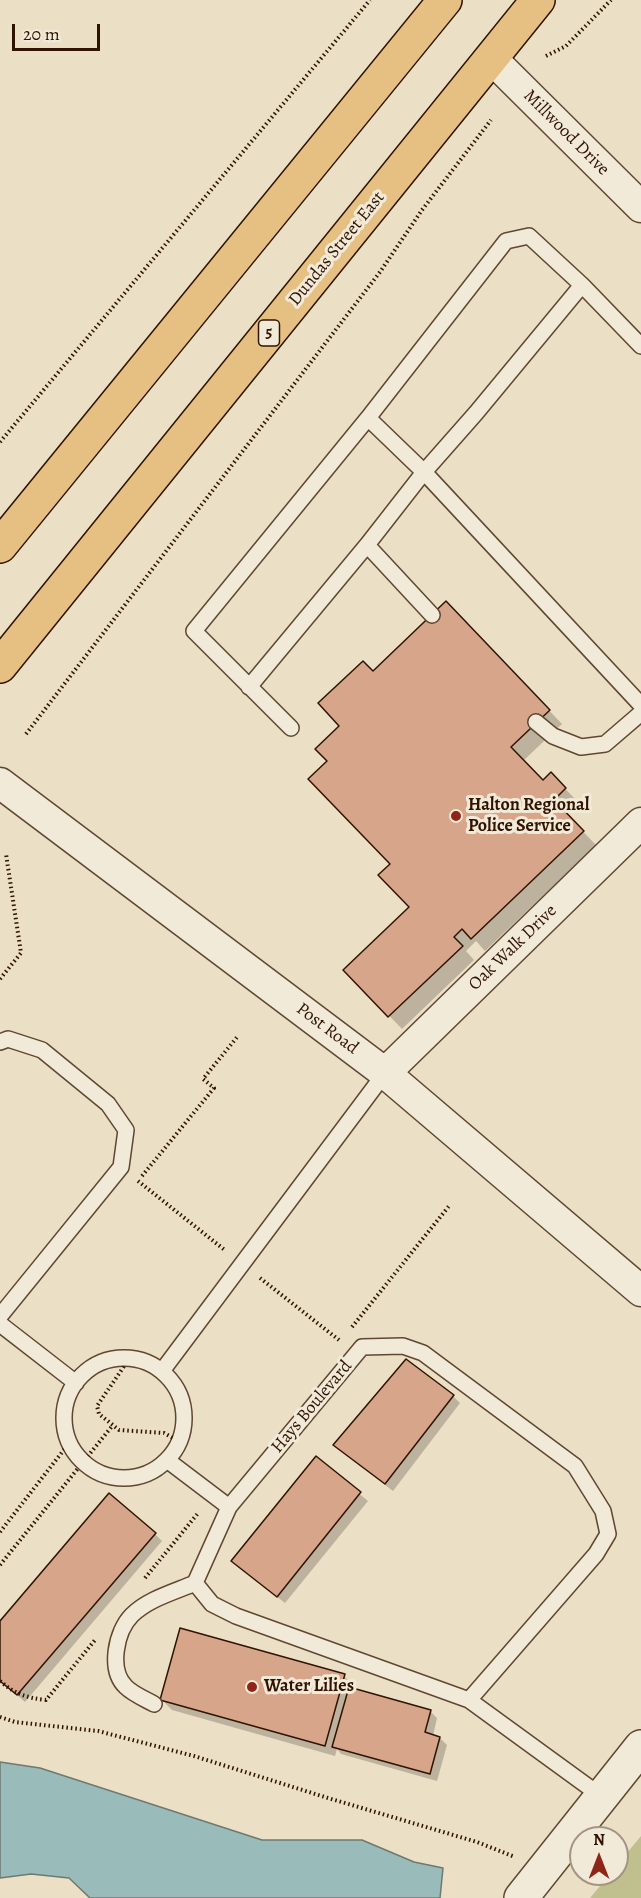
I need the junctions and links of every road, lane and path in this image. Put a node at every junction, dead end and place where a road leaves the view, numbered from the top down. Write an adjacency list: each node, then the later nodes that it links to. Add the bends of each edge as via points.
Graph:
1 (370, 0): 12 (path)
2 (445, 0): 15 (main road)
3 (538, 0): 6 (main road, Dundas Street East / 5)
4 (611, 0): 5 (path, via 566,46)
5 (546, 56)
6 (491, 57): 8 (street, Millwood Drive); 17 (main road, Dundas Street East / 5)
7 (491, 120): 23 (path, via 380,272)
8 (641, 207)
9 (582, 285): 10 (lane); 11 (lane, via 529,236 506,241); 13 (lane)
10 (641, 346)
11 (369, 418): 13 (lane); 18 (lane, via 194,631)
12 (0, 442)
13 (424, 472): 14 (lane); 19 (lane)
14 (367, 545): 16 (lane); 18 (lane)
15 (0, 546)
16 (432, 615)
17 (0, 666)
18 (249, 687): 22 (lane)
19 (641, 705)
20 (641, 713): 21 (lane, via 605,744 581,747 553,736)
21 (536, 722)
22 (291, 728)
23 (26, 734)
24 (0, 783): 30 (street, Post Road)
25 (641, 822): 30 (street, Oak Walk Drive)
26 (6, 854): 27 (path, via 21,953)
27 (0, 979)
28 (238, 1036): 32 (path, via 203,1079 214,1088)
29 (0, 1042): 31 (lane, via 8,1039 42,1050 108,1104 126,1130)
30 (385, 1073): 35 (street, Post Road); 40 (lane)
31 (121, 1167): 32 (path); 36 (lane)
32 (138, 1181): 33 (path)
33 (227, 1251)
34 (253, 1272): 38 (path)
35 (641, 1291)
36 (0, 1316)
37 (0, 1324): 41 (lane)
38 (341, 1341)
39 (129, 1359): 40 (lane); 41 (lane, via 99,1364); 42 (path, via 96,1406 99,1414)
40 (162, 1371): 43 (lane, via 173,1383 184,1411)
41 (76, 1383): 44 (lane, via 65,1412)
42 (113, 1425): 43 (path, via 119,1430 164,1433); 46 (path)
43 (180, 1441): 45 (lane)
44 (70, 1442): 46 (lane); 48 (path)
45 (167, 1460): 46 (lane, via 155,1469 126,1478 96,1471); 47 (lane)
46 (84, 1462): 49 (path)
47 (230, 1507): 50 (lane, Hays Boulevard); 51 (lane, Hays Boulevard, via 362,1347 403,1346 423,1353 574,1466 603,1511 608,1534 596,1554)
48 (0, 1532)
49 (0, 1565)
50 (195, 1583): 51 (lane, via 212,1604 236,1616); 52 (lane, via 148,1604 132,1615 121,1631 115,1649 117,1669 125,1687)
51 (469, 1700): 55 (lane)
52 (154, 1704)
53 (0, 1717): 56 (path, via 98,1731 194,1756 477,1842)
54 (641, 1747): 55 (street)
55 (601, 1796): 56 (street)
56 (542, 1872): 57 (street)
57 (521, 1898)

